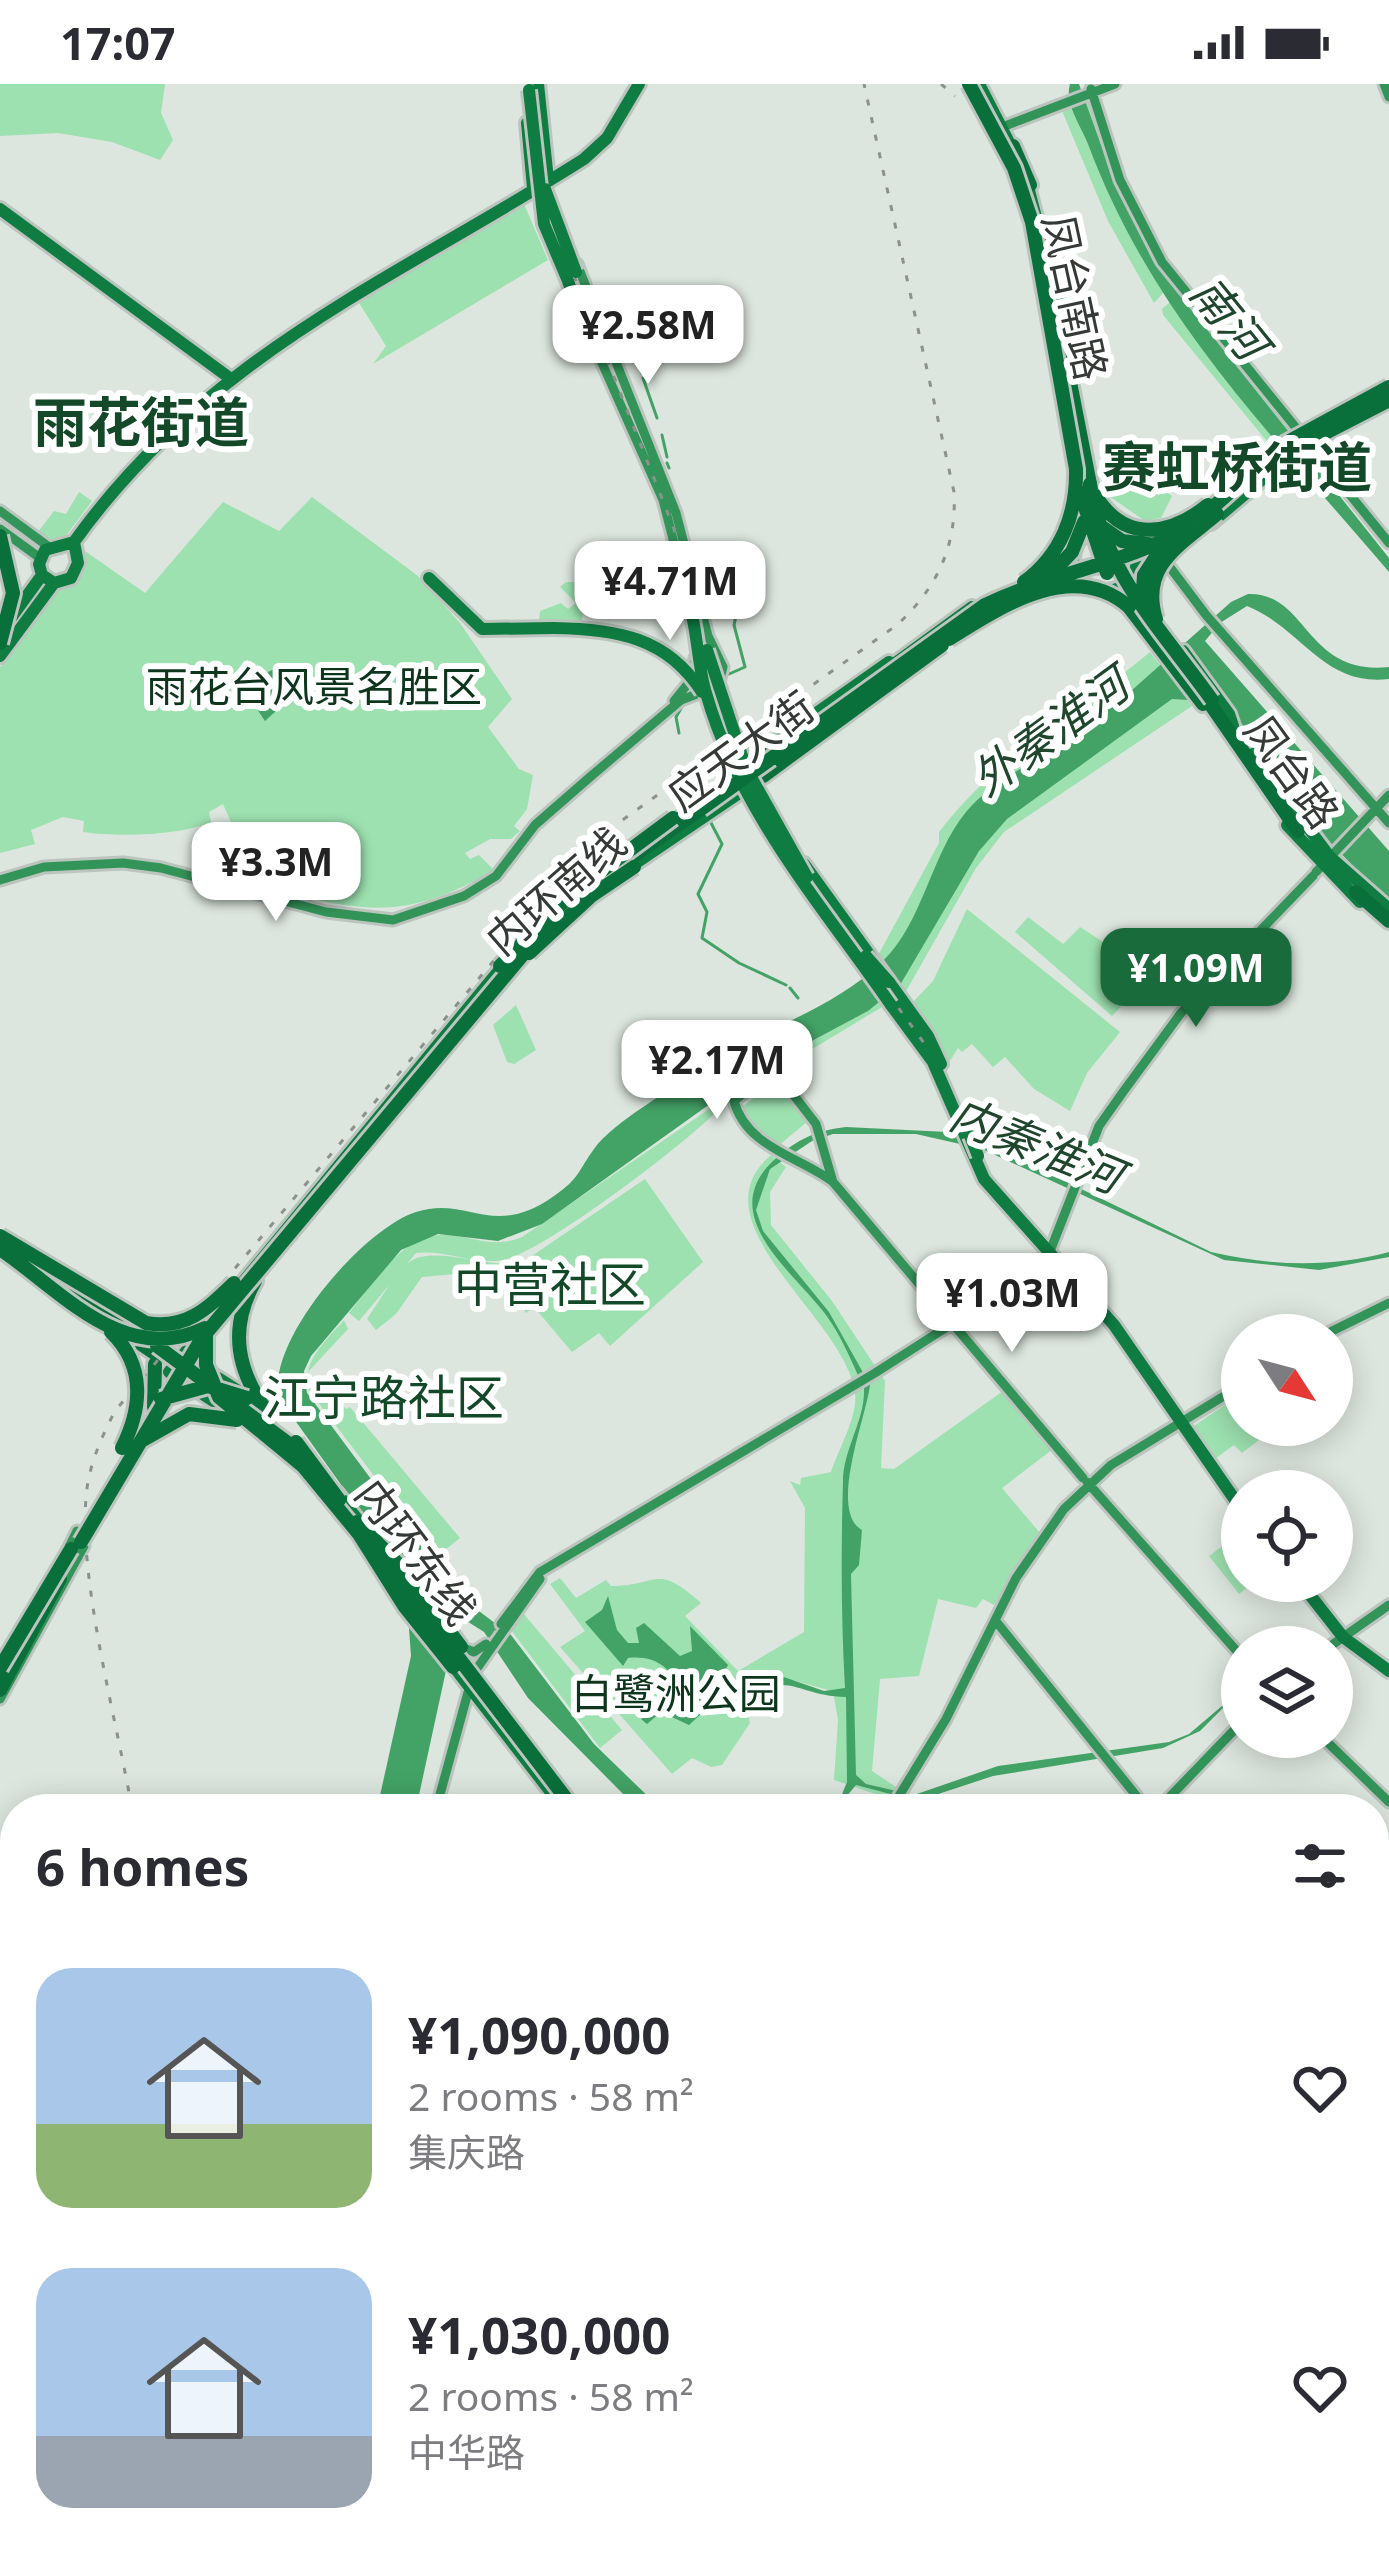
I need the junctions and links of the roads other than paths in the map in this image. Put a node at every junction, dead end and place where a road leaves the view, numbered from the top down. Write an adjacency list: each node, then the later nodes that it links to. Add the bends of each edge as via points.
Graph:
1 (639, 84): 11 (main road, via 607,138)
2 (972, 84): 8 (main road, 凤台南路); 14 (highway, 凤台南路, bridge, via 1024,183)
3 (1115, 84): 6 (main road)
4 (1384, 84): 7 (main road)
5 (533, 87): 10 (main road); 15 (main road, bridge, via 546,194)
6 (1092, 90): 8 (main road); 21 (main road, via 1117,161 1182,285 1256,366)
7 (1389, 97)
8 (995, 126): 9 (main road, 凤台南路)
9 (1006, 152): 14 (highway, bridge); 14 (highway, bridge, via 1030,184); 27 (main road, 凤台南路, via 1053,269); 29 (main road, 凤台南路, via 1039,263)
10 (537, 165): 11 (main road); 12 (main road)
11 (548, 180): 12 (main road); 15 (main road)
12 (533, 188): 16 (main road); 18 (main road, via 315,318)
13 (0, 212): 18 (main road)
14 (1046, 274): 17 (highway, 凤台南路, bridge); 19 (highway, 凤台南路, bridge)
15 (576, 278): 16 (main road); 45 (main road, via 676,513)
16 (575, 301): 45 (main road, via 662,500)
17 (1058, 321): 24 (highway, 凤台南路, bridge); 43 (highway, bridge, via 1085,518 1067,560)
18 (232, 379): 33 (main road, via 150,448)
19 (1063, 386): 22 (highway, bridge); 28 (highway, bridge, via 1094,520 1137,544)
20 (1389, 392): 21 (highway, 内环南线, bridge); 21 (main road)
21 (1299, 446): 23 (highway, 内环南线, bridge); 25 (highway, 内环南线, bridge); 32 (main road); 34 (main road, via 1188,540)
22 (1076, 470): 43 (highway, bridge, via 1065,534); 44 (highway, bridge, via 1092,541)
23 (1236, 483): 24 (highway, bridge, via 1187,521 1156,532 1117,520); 28 (highway, 内环南线, bridge)
24 (1090, 484): 54 (highway, 凤台南路, bridge, via 1119,576)
25 (1227, 503): 28 (highway, 内环南线, bridge); 47 (highway, bridge, via 1157,568 1151,604)
26 (0, 511): 35 (main road)
27 (1107, 527): 29 (main road); 31 (main road)
28 (1189, 531): 38 (highway, 内环南线, bridge); 43 (highway, 内环南线, bridge, via 1128,564); 56 (highway, bridge, via 1150,560 1143,607)
29 (1082, 536): 36 (main road)
30 (0, 537): 35 (main road); 46 (highway, bridge, via 9,588); 49 (highway, bridge, via 13,593)
31 (1131, 540): 34 (main road); 37 (main road)
32 (1389, 540)
33 (71, 547): 35 (main road); 40 (main road, via 75,574)
34 (1158, 548): 37 (main road); 62 (main road)
35 (40, 549): 40 (main road)
36 (1072, 561): 41 (main road); 51 (main road, 应天大街, via 984,599)
37 (1134, 569): 42 (main road); 47 (main road)
38 (1062, 577): 43 (highway, 内环南线, bridge); 47 (highway, bridge, via 1119,585)
39 (429, 578): 55 (main road, bridge, via 482,629 620,632 649,642 682,666)
40 (48, 579): 46 (main road); 50 (main road)
41 (1083, 583): 42 (main road); 58 (main road, 应天大街, via 1016,603 960,634)
42 (1109, 591): 52 (main road)
43 (1010, 597): 51 (highway, 内环南线, bridge)
44 (1129, 607): 48 (highway, bridge, via 1108,592 1070,584 1012,603); 52 (highway)
45 (696, 611): 53 (main road); 53 (main road, via 724,675 715,688); 55 (main road, bridge); 73 (main road, bridge, via 754,786 810,880)
46 (0, 633)
47 (1167, 633): 54 (highway, bridge)
48 (950, 639): 51 (highway, bridge); 57 (highway, bridge)
49 (0, 644)
50 (0, 656)
51 (910, 656): 57 (highway, bridge); 58 (main road, 应天大街); 71 (highway, 内环南线, bridge, via 597,886); 74 (highway, 内环南线, bridge, via 585,890)
52 (1165, 656): 54 (highway)
53 (688, 692): 67 (main road, via 535,825 496,876 393,920 287,904 160,868 44,867)
54 (1210, 696): 56 (highway)
55 (711, 709): 72 (main road, bridge, via 754,809)
56 (1229, 729): 64 (main road, 凤台路); 64 (highway)
57 (776, 754): 58 (highway)
58 (753, 773): 60 (main road, 应天大街); 61 (main road, 应天大街); 70 (main road)
59 (1389, 791): 62 (main road)
60 (740, 793): 65 (main road, 应天大街); 70 (main road, via 796,882)
61 (680, 814): 74 (highway, bridge, via 572,893 514,949); 76 (main road, 应天大街, via 572,896)
62 (1371, 814): 63 (main road); 66 (main road)
63 (1389, 823)
64 (1302, 832): 66 (main road, 凤台路)
65 (649, 854): 71 (highway, bridge); 76 (main road, 应天大街, via 556,924)
66 (1323, 864): 68 (main road, 凤台路); 85 (main road, via 1171,1027 1100,1126)
67 (0, 883)
68 (1355, 888): 69 (highway)
69 (1387, 917)
70 (856, 948): 72 (main road, bridge); 73 (main road, bridge)
71 (503, 976): 81 (highway, 内环南线, bridge)
72 (873, 980): 75 (main road, bridge)
73 (889, 982): 75 (main road)
74 (485, 992): 81 (highway, 内环南线, bridge)
75 (901, 1004): 79 (main road); 79 (main road, via 934,1046)
76 (469, 1012): 87 (main road, 应天大街); 93 (main road, 应天大街)
77 (722, 1052): 78 (main road)
78 (750, 1084): 80 (main road, via 778,1076 820,1135); 82 (main road, via 733,1106 777,1155)
79 (967, 1136): 85 (main road, bridge)
80 (822, 1157): 82 (main road); 83 (main road)
81 (342, 1164): 86 (highway, bridge); 87 (highway, bridge); 106 (highway, 内环南线, bridge, via 193,1343)
82 (812, 1166): 83 (main road)
83 (833, 1182): 92 (main road)
84 (2, 1243): 89 (highway, bridge); 89 (highway, bridge, via 24,1269); 93 (highway, 内环东线, bridge)
85 (1051, 1256): 92 (main road); 99 (main road, via 1113,1322)
86 (263, 1268): 89 (highway, bridge, via 218,1320 182,1338 140,1339); 98 (highway, bridge, via 245,1299 237,1342)
87 (238, 1287): 89 (highway, bridge, via 185,1322 160,1326); 98 (highway, bridge, via 211,1317 204,1353 219,1397)
88 (1389, 1304): 90 (main road)
89 (107, 1315): 93 (highway, bridge); 100 (highway, bridge, via 138,1385)
90 (1353, 1321)
91 (218, 1322): 94 (main road, via 208,1350)
92 (952, 1324): 102 (main road); 115 (main road, via 546,1569)
93 (172, 1360): 94 (main road); 95 (main road); 98 (highway, bridge); 103 (highway, 内环东线, bridge, via 287,1440); 105 (highway, 内环东线, bridge, via 290,1447)
94 (214, 1373): 95 (main road, via 198,1377); 98 (main road)
95 (201, 1394): 97 (main road); 98 (main road)
96 (1221, 1399): 99 (main road)
97 (162, 1404)
98 (259, 1421): 100 (highway, bridge, via 189,1414); 100 (highway, bridge, via 227,1389 185,1388 148,1409); 103 (highway, bridge, via 312,1459); 105 (highway, bridge); 107 (main road)
99 (1184, 1423): 101 (main road); 102 (main road)
100 (127, 1452): 106 (highway, bridge)
101 (1221, 1478)
102 (1086, 1481): 110 (main road, via 1028,1558); 113 (main road)
103 (339, 1500): 104 (highway, 内环东线, bridge)
104 (352, 1518): 116 (highway, bridge, via 399,1564); 127 (highway, 内环东线, bridge)
105 (359, 1534): 116 (highway, bridge, via 405,1607); 126 (highway, 内环东线, bridge)
106 (77, 1544): 118 (highway, bridge); 118 (main road)
107 (374, 1549): 116 (main road, bridge); 116 (main road, bridge, via 407,1603)
108 (1315, 1602): 111 (main road)
109 (1389, 1605): 112 (main road)
110 (995, 1620): 129 (main road); 130 (main road)
111 (1334, 1626)
112 (1350, 1626)
113 (1221, 1633)
114 (1353, 1643): 117 (main road)
115 (488, 1646): 116 (main road); 116 (main road)
116 (465, 1670): 119 (main road); 120 (main road); 123 (main road); 128 (main road)
117 (1389, 1671)
118 (2, 1684)
119 (482, 1704): 120 (main road); 125 (main road)
120 (462, 1713): 124 (main road)
121 (1221, 1745): 131 (main road)
122 (1344, 1758): 132 (main road)
123 (437, 1794)
124 (438, 1794)
125 (558, 1794)
126 (559, 1794)
127 (560, 1794)
128 (560, 1794)
129 (899, 1794)
130 (1136, 1794)
131 (1173, 1794)
132 (1381, 1794)

